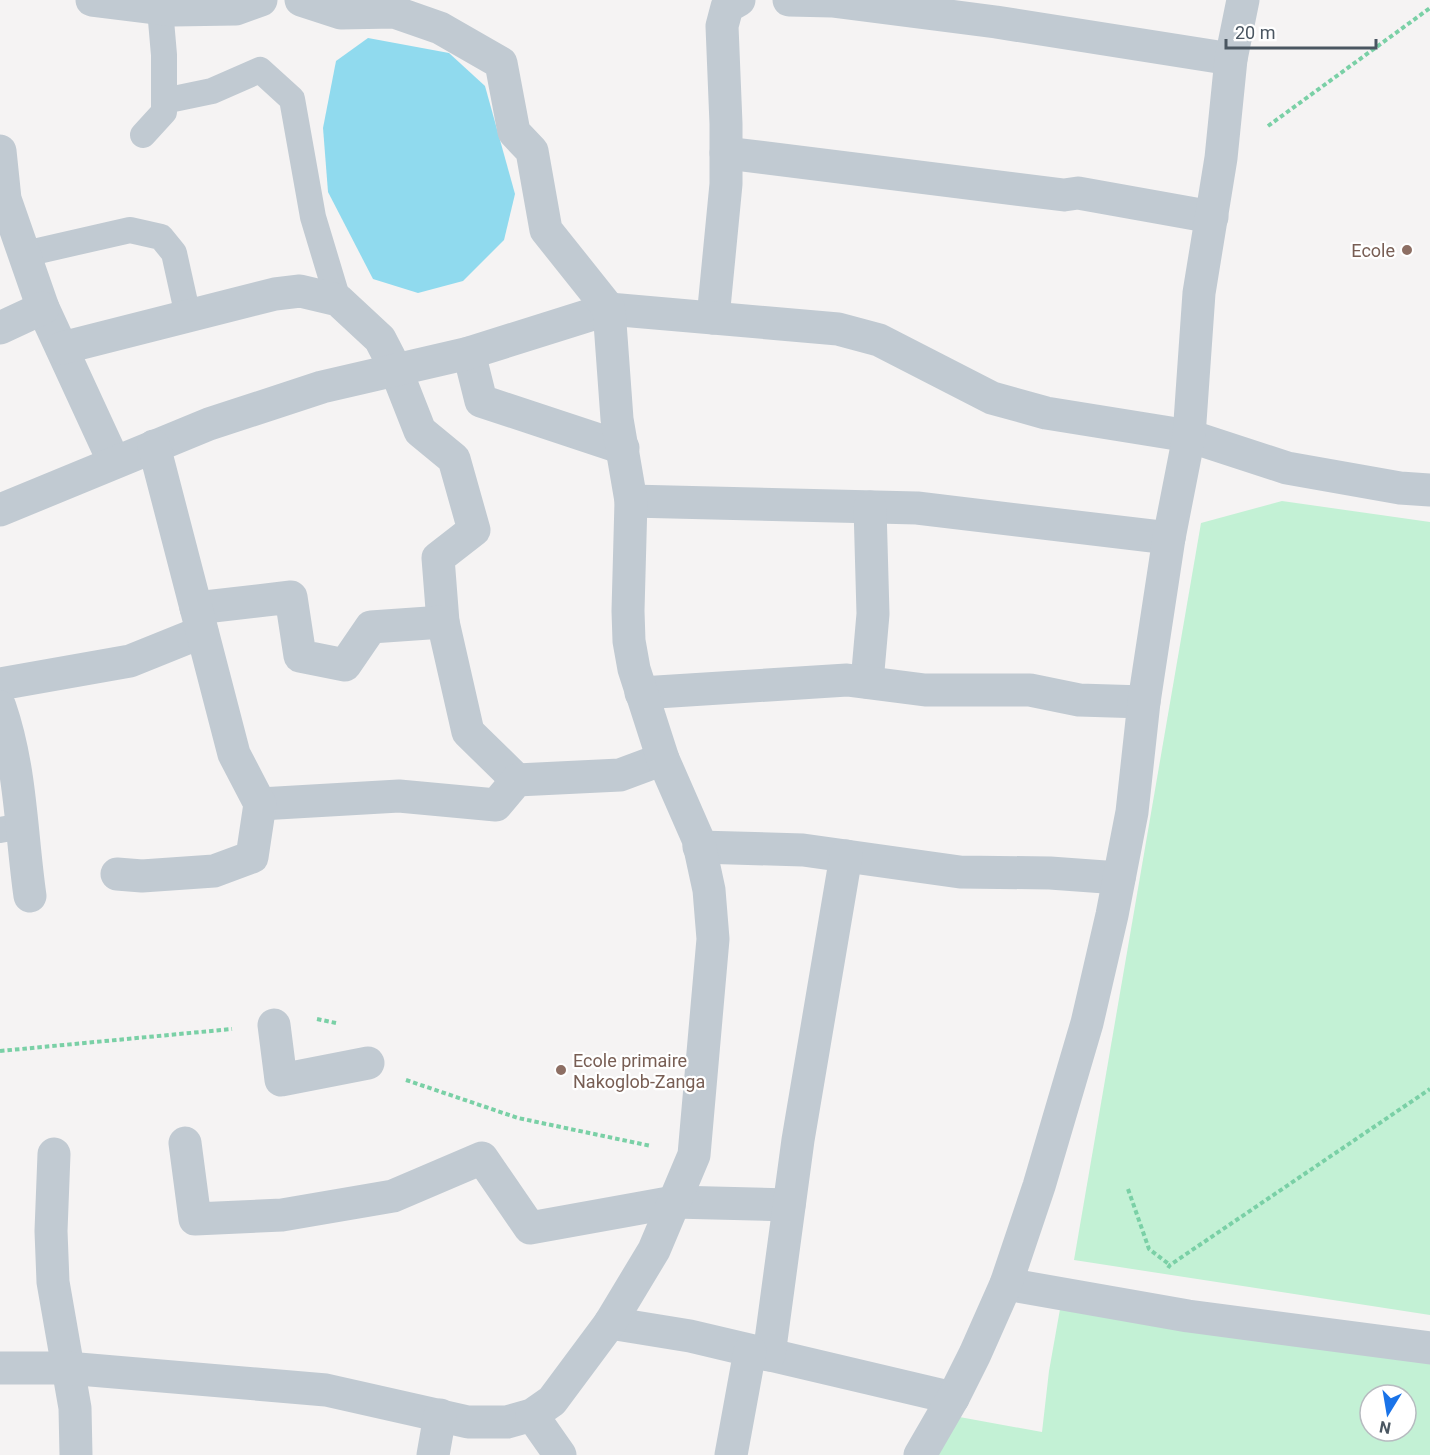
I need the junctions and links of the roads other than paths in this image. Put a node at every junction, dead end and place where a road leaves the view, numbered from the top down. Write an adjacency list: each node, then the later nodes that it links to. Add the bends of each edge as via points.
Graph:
1 (92, 0): 7 (street)
2 (261, 0): 7 (street, via 236,9)
3 (301, 0): 17 (street, via 341,13 394,12 440,28 501,63 514,132 532,151 546,230)
4 (739, 0): 12 (street, via 727,7 722,26)
5 (789, 0): 8 (street, via 832,1 996,22)
6 (1243, 0): 8 (street)
7 (160, 9): 9 (lane)
8 (1231, 59): 13 (street)
9 (164, 101): 10 (lane, via 164,112); 15 (lane, via 212,91 260,70 292,99 313,218)
10 (143, 135)
11 (0, 151): 14 (street, via 5,199)
12 (726, 153): 13 (street, via 1064,195 1078,193); 19 (street)
13 (1212, 217): 24 (street, via 1199,293)
14 (25, 254): 16 (street); 18 (lane, via 130,230 161,237 174,253)
15 (338, 300): 18 (street, via 300,291); 23 (street, via 380,339)
16 (43, 308): 20 (street); 21 (street)
17 (609, 309): 19 (street); 22 (street); 26 (street)
18 (188, 316): 21 (street)
19 (713, 318): 24 (street, via 838,329 879,340 992,398 1046,413)
20 (0, 327)
21 (62, 348): 27 (street)
22 (469, 353): 23 (street); 26 (street, via 481,401)
23 (396, 370): 25 (street, via 322,387); 34 (street, via 420,431 454,459 474,530 438,558)
24 (1189, 436): 28 (street, via 1287,468); 32 (street)
25 (154, 446): 27 (street); 33 (street)
26 (622, 448): 29 (street)
27 (114, 462): 31 (street)
28 (1430, 490)
29 (632, 501): 30 (street); 37 (street, via 627,610 629,641)
30 (870, 507): 32 (street, via 917,508); 35 (street, via 873,614)
31 (0, 510)
32 (1169, 538): 38 (street)
33 (199, 620): 34 (street, via 291,597 300,656 345,665 371,627); 36 (street, via 130,661); 42 (street, via 234,754)
34 (443, 622): 41 (street, via 468,732)
35 (867, 682): 37 (street, via 846,680); 38 (street, via 925,690 1030,690 1079,700)
36 (0, 684)
37 (641, 693): 40 (street)
38 (1144, 702): 47 (street, via 1132,812)
39 (0, 708): 43 (street, via 20,796)
40 (663, 759): 41 (street, via 620,775); 44 (street)
41 (517, 780): 42 (street, via 496,805 399,796)
42 (260, 804): 46 (street, via 252,857 214,871)
43 (11, 828): 48 (street)
44 (699, 848): 45 (street, via 803,850); 53 (street, via 709,890 713,939 693,1155)
45 (846, 856): 47 (street, via 960,872); 54 (street)
46 (117, 874)
47 (1119, 878): 55 (street, via 1087,1023)
48 (30, 896)
49 (274, 1025): 50 (street, via 281,1080)
50 (368, 1063)
51 (185, 1143): 53 (street, via 195,1219 282,1215 393,1196 482,1158 530,1227)
52 (54, 1154): 60 (street, via 53,1282)
53 (674, 1202): 54 (street); 56 (street, via 654,1250)
54 (789, 1205): 58 (street)
55 (1006, 1284): 57 (street, via 1150,1309); 61 (street)
56 (610, 1323): 58 (street); 63 (street, via 552,1401)
57 (1430, 1348)
58 (760, 1353): 61 (street); 67 (street)
59 (0, 1368): 60 (street)
60 (67, 1368): 62 (street, via 326,1390); 64 (street, via 75,1408)
61 (953, 1398): 68 (street)
62 (440, 1415): 63 (street, via 468,1422 507,1422); 65 (street)
63 (532, 1415): 66 (street)
64 (76, 1455)
65 (433, 1455)
66 (560, 1455)
67 (731, 1455)
68 (920, 1455)

